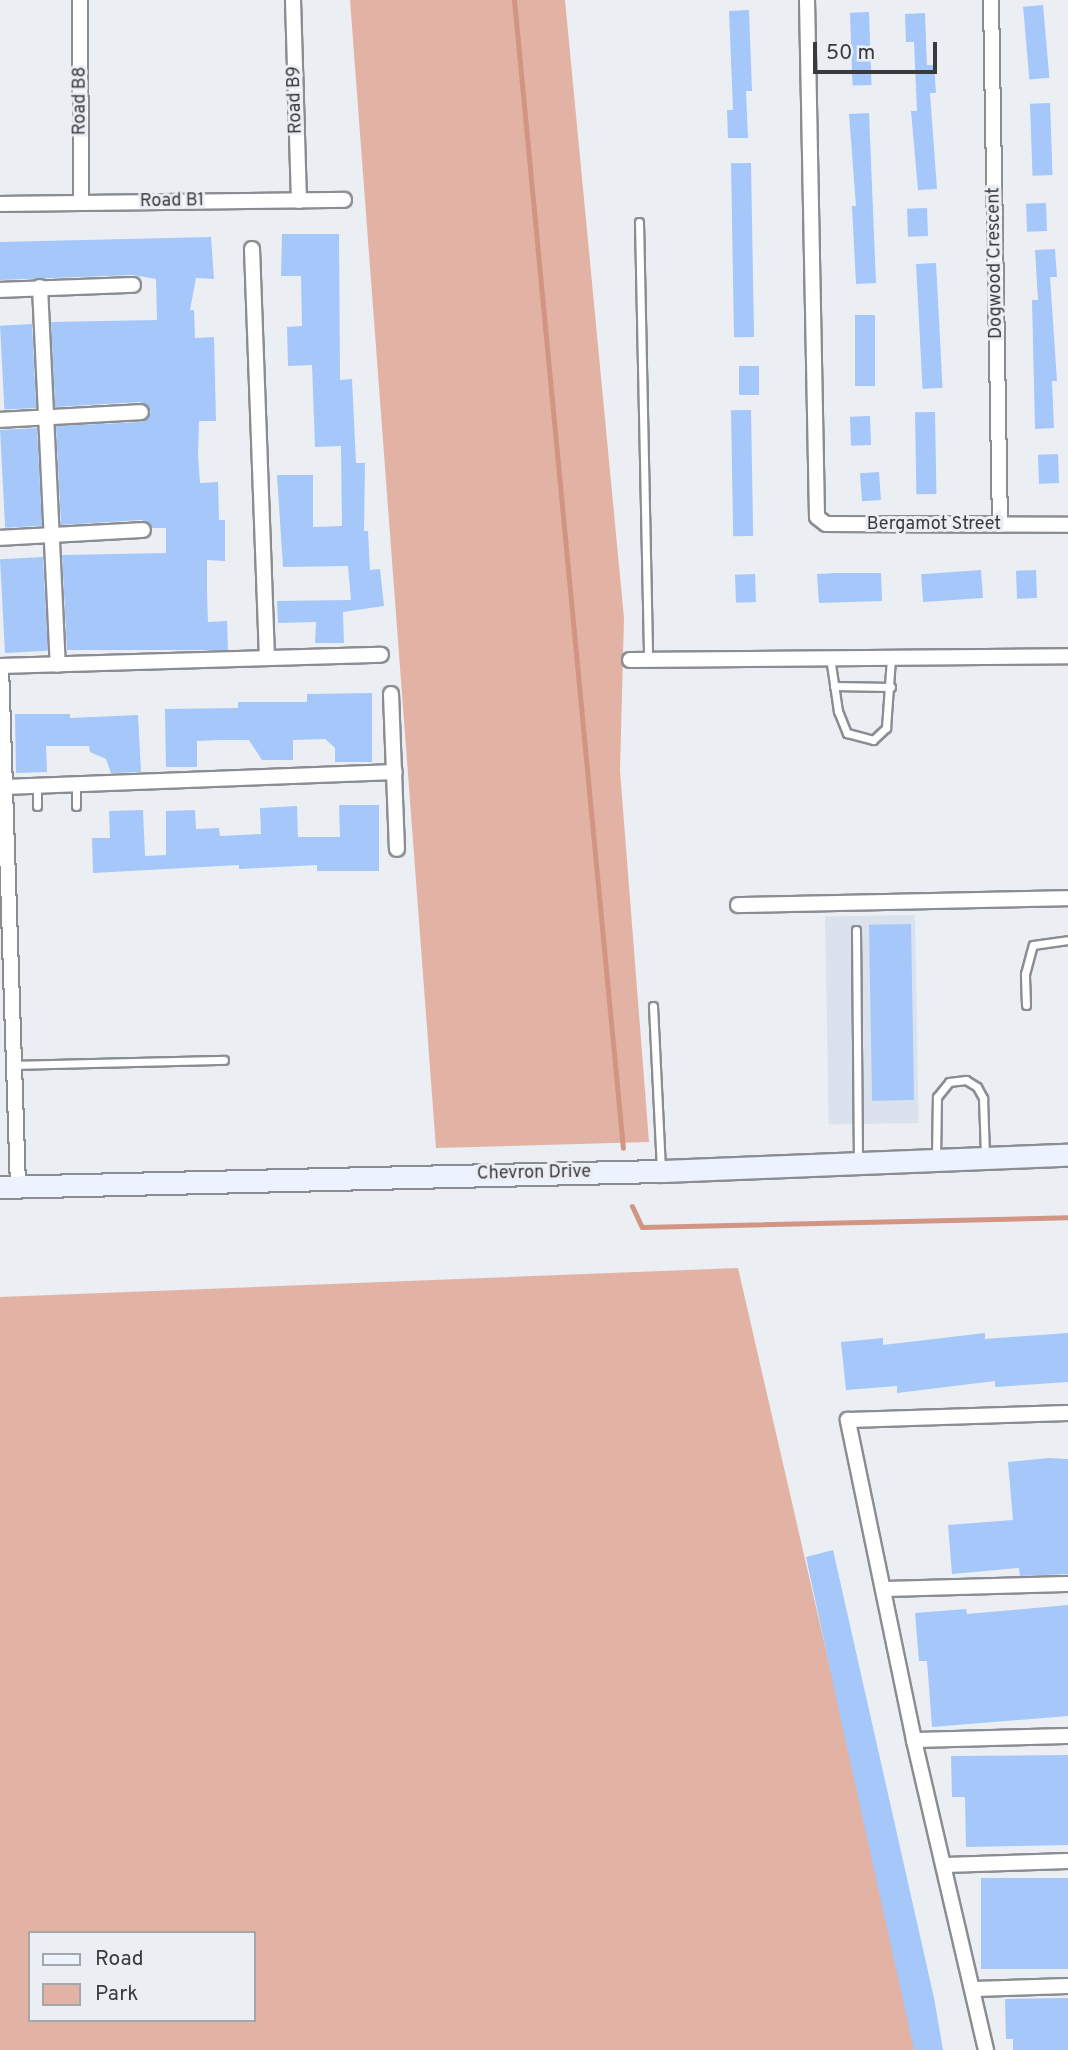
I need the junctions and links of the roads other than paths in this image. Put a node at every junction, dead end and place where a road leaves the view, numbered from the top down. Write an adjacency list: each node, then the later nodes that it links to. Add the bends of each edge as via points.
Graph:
1 (80, 0): 7 (street, Road B8)
2 (293, 0): 5 (street, Road B9)
3 (807, 0): 17 (street, Bergamot Street, via 817,517 826,524)
4 (991, 0): 17 (street, Dogwood Crescent)
5 (299, 201): 6 (street, Road B1); 7 (street, Road B1)
6 (344, 201)
7 (81, 203): 8 (street, Road B1)
8 (0, 204)
9 (639, 222): 28 (lane)
10 (252, 249): 26 (street)
11 (133, 285): 12 (street)
12 (40, 287): 13 (street); 15 (street)
13 (0, 290)
14 (141, 412): 15 (street)
15 (45, 416): 16 (street); 20 (street)
16 (0, 420)
17 (1000, 525): 18 (street, Bergamot Street)
18 (1068, 525)
19 (143, 530): 20 (street)
20 (51, 534): 21 (street); 29 (street)
21 (0, 538)
22 (381, 655): 26 (street)
23 (1068, 656): 25 (street)
24 (830, 657): 25 (street); 28 (street); 31 (lane)
25 (891, 657): 32 (lane)
26 (267, 658): 29 (street)
27 (630, 660): 28 (street)
28 (648, 660)
29 (58, 665): 30 (street)
30 (0, 666): 37 (street)
31 (834, 685): 32 (lane); 32 (lane, via 847,733 873,740 886,727)
32 (891, 687)
33 (391, 694): 34 (street)
34 (395, 772): 35 (street); 40 (street)
35 (76, 784): 36 (street); 39 (lane)
36 (37, 786): 37 (street); 38 (lane)
37 (5, 787): 48 (street)
38 (37, 806)
39 (76, 806)
40 (397, 849)
41 (1068, 898): 42 (street)
42 (738, 905)
43 (856, 930): 52 (lane)
44 (1068, 940): 45 (lane, via 1033,945 1025,974)
45 (1026, 1005)
46 (653, 1006): 53 (lane)
47 (224, 1060): 48 (lane)
48 (14, 1065): 54 (street)
49 (1068, 1155): 50 (main road, Chevron Drive)
50 (985, 1157): 51 (main road, Chevron Drive); 51 (lane, via 983,1098 966,1080 949,1082 937,1097)
51 (936, 1158): 52 (main road, Chevron Drive)
52 (858, 1160): 53 (main road, Chevron Drive)
53 (661, 1171): 54 (main road, Chevron Drive)
54 (9, 1186)
55 (1068, 1413): 57 (street, via 848,1420)
56 (1068, 1584): 57 (street)
57 (884, 1589): 59 (street)
58 (1068, 1736): 59 (street)
59 (914, 1741): 61 (street)
60 (1068, 1861): 61 (street)
61 (945, 1865): 63 (street)
62 (1068, 1986): 63 (street)
63 (974, 1989): 64 (street)
64 (986, 2050)

